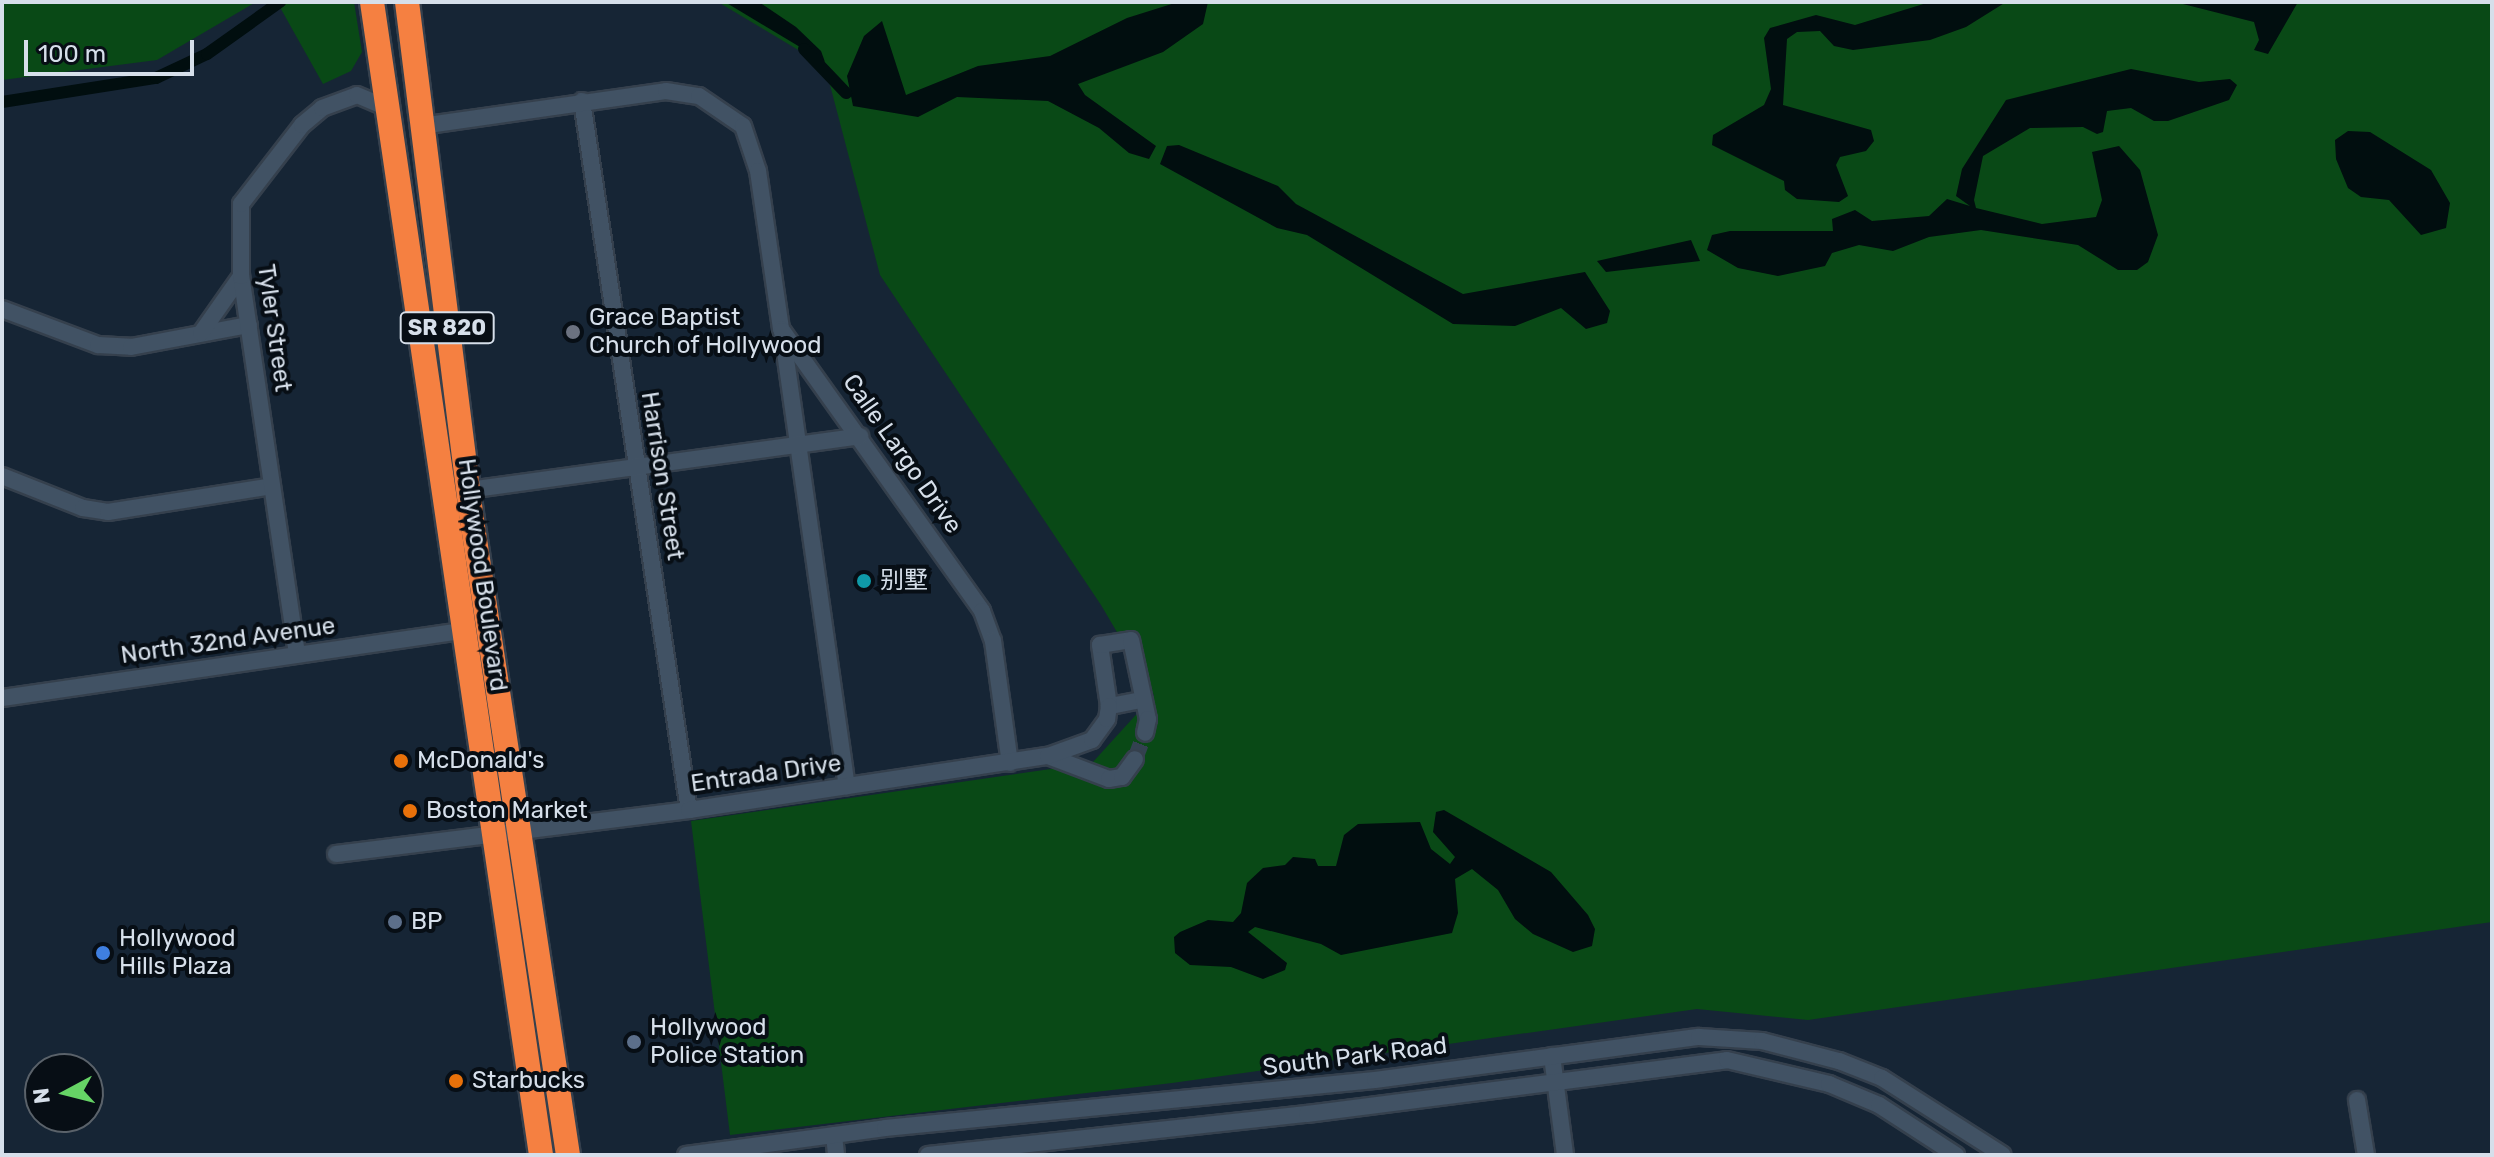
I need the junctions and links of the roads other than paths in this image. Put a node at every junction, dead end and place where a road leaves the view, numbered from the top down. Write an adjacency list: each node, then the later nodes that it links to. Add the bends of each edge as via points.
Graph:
1 (372, 2): 6 (highway, Hollywood Boulevard / SR 820)
2 (387, 2): 4 (highway, via 397,59)
3 (407, 2): 4 (highway, Hollywood Boulevard / SR 820)
4 (416, 89): 7 (highway, Hollywood Boulevard / SR 820)
5 (582, 101): 7 (street, Calle Largo Drive); 11 (street, Calle Largo Drive, via 666,91 699,96 743,126 758,171); 16 (street, Harrison Street)
6 (387, 108): 8 (street, Tyler Street, via 369,96 341,98 302,125 241,204); 15 (highway, Hollywood Boulevard / SR 820)
7 (421, 126): 19 (highway, Hollywood Boulevard / SR 820)
8 (241, 276): 10 (street, Tyler Street); 12 (street)
9 (2, 309): 12 (street, via 98,345 131,347)
10 (249, 325): 12 (street); 18 (street, Tyler Street)
11 (781, 329): 13 (street, Calle Largo Drive); 14 (street)
12 (201, 333)
13 (860, 436): 14 (street); 31 (street, Calle Largo Drive, via 982,611 993,641)
14 (796, 445): 16 (street); 33 (street)
15 (436, 448): 19 (highway); 20 (highway, Hollywood Boulevard / SR 820)
16 (636, 469): 19 (street); 34 (street, Harrison Street)
17 (2, 476): 18 (street, via 83,508 108,512)
18 (272, 486): 23 (street, Tyler Street)
19 (468, 490): 21 (highway, Hollywood Boulevard / SR 820)
20 (446, 524): 21 (highway, via 466,538); 22 (highway, Hollywood Boulevard / SR 820)
21 (482, 590): 35 (highway, Hollywood Boulevard / SR 820)
22 (461, 631): 23 (street, North 32nd Avenue); 36 (highway, Hollywood Boulevard / SR 820)
23 (297, 654): 24 (street, North 32nd Avenue)
24 (2, 698)
25 (1141, 700): 26 (street); 26 (street, via 1131,640 1100,645); 27 (street, via 1148,719)
26 (1109, 706): 28 (street, via 1100,731)
27 (1145, 733)
28 (1085, 746): 29 (street, Entrada Drive); 32 (street)
29 (1048, 756): 31 (street, Entrada Drive); 32 (street)
30 (1135, 759): 32 (street, via 1122,777)
31 (1010, 763): 33 (street, Entrada Drive)
32 (1088, 772)
33 (847, 786): 34 (street, Entrada Drive)
34 (689, 810): 35 (street, Entrada Drive)
35 (516, 830): 36 (street, Entrada Drive); 43 (highway, Hollywood Boulevard / SR 820)
36 (490, 834): 37 (street, Entrada Drive); 42 (highway, Hollywood Boulevard / SR 820)
37 (336, 854)
38 (1552, 1056): 39 (street); 41 (street, South Park Road, via 1120,1109); 49 (street, South Park Road, via 1699,1037 1805,1050 1882,1078)
39 (1555, 1082): 46 (street, South Park Road); 47 (street); 48 (street, South Park Road, via 1701,1061 1760,1066 1829,1084 1879,1105)
40 (2357, 1100): 50 (street)
41 (834, 1135): 44 (street, South Park Road); 45 (street)
42 (541, 1155)
43 (568, 1155)
44 (686, 1155)
45 (836, 1155)
46 (928, 1155)
47 (1565, 1155)
48 (1956, 1155)
49 (2003, 1155)
50 (2366, 1155)

